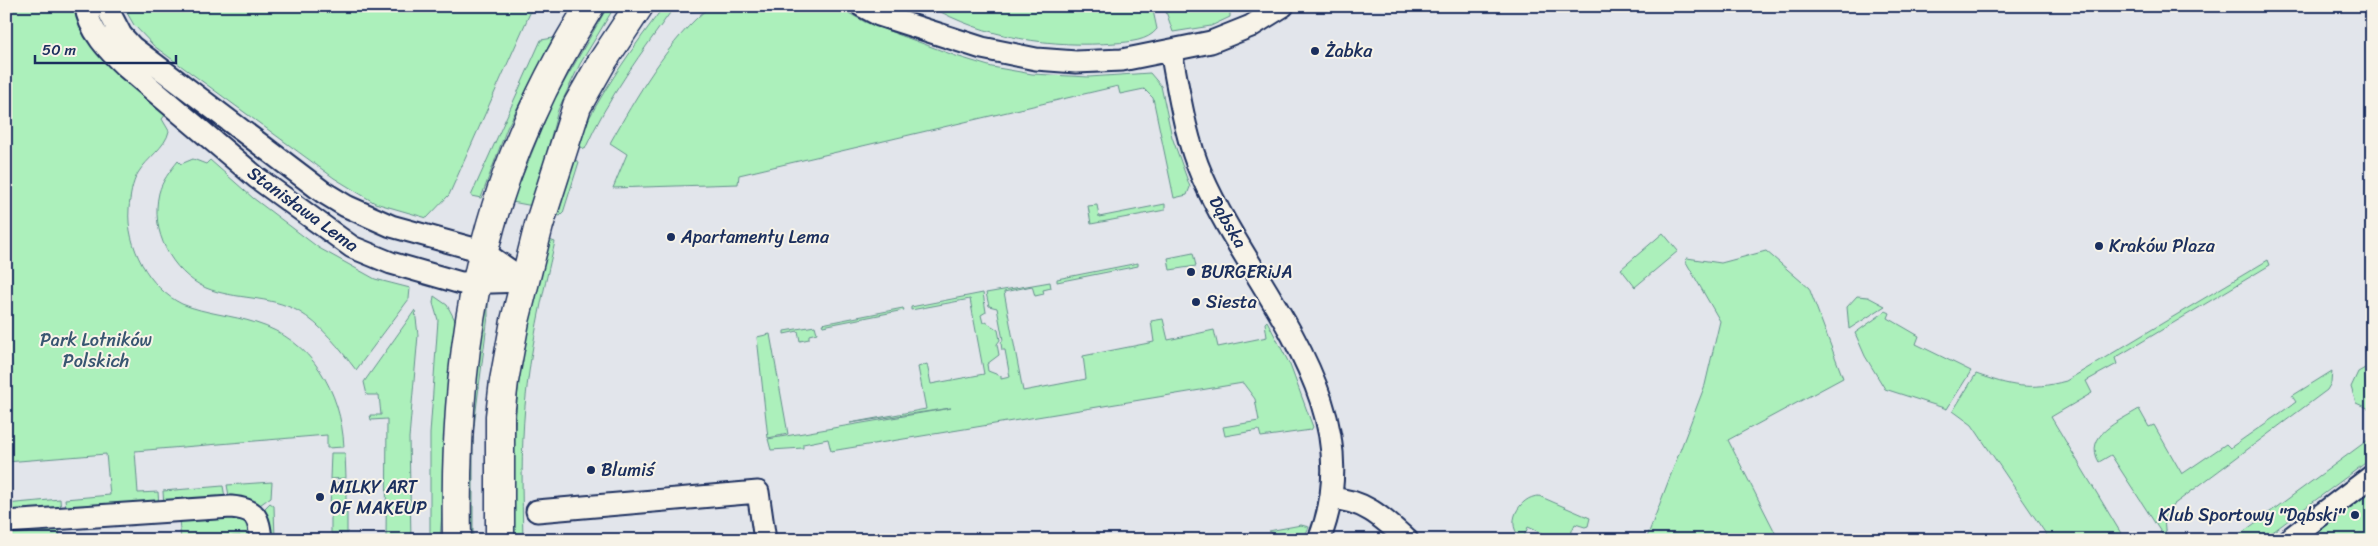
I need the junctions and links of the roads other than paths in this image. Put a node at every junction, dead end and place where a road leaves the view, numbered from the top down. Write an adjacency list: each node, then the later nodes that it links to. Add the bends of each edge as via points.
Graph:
1 (86, 6): 12 (street, Stanisława Lema, via 108,50 264,183 352,247 426,274)
2 (106, 6): 10 (street, via 121,35 132,47 323,192 358,213 391,226)
3 (590, 6): 10 (main road, via 556,62 526,123 492,213)
4 (640, 6): 11 (main road, via 577,106 539,225)
5 (862, 6): 8 (street)
6 (897, 6): 8 (street)
7 (1283, 6): 9 (street, via 1226,38)
8 (928, 29): 9 (street, via 982,48 1056,61 1122,60)
9 (1171, 52): 14 (street, Dąbska, via 1188,133 1202,176 1287,325 1321,404 1332,457)
10 (482, 251): 11 (street); 12 (main road)
11 (525, 281): 12 (street, Stanisława Lema); 19 (main road, via 515,321 500,416)
12 (475, 284): 18 (main road, via 459,408)
13 (2372, 476): 23 (street)
14 (1331, 500): 21 (street, Dąbska); 22 (street, via 1350,500 1364,505)
15 (537, 511): 20 (street, via 758,492)
16 (6, 522): 17 (street, via 246,508 260,522)
17 (261, 540)
18 (457, 540)
19 (500, 540)
20 (765, 540)
21 (1319, 540)
22 (1407, 540)
23 (2288, 540)

